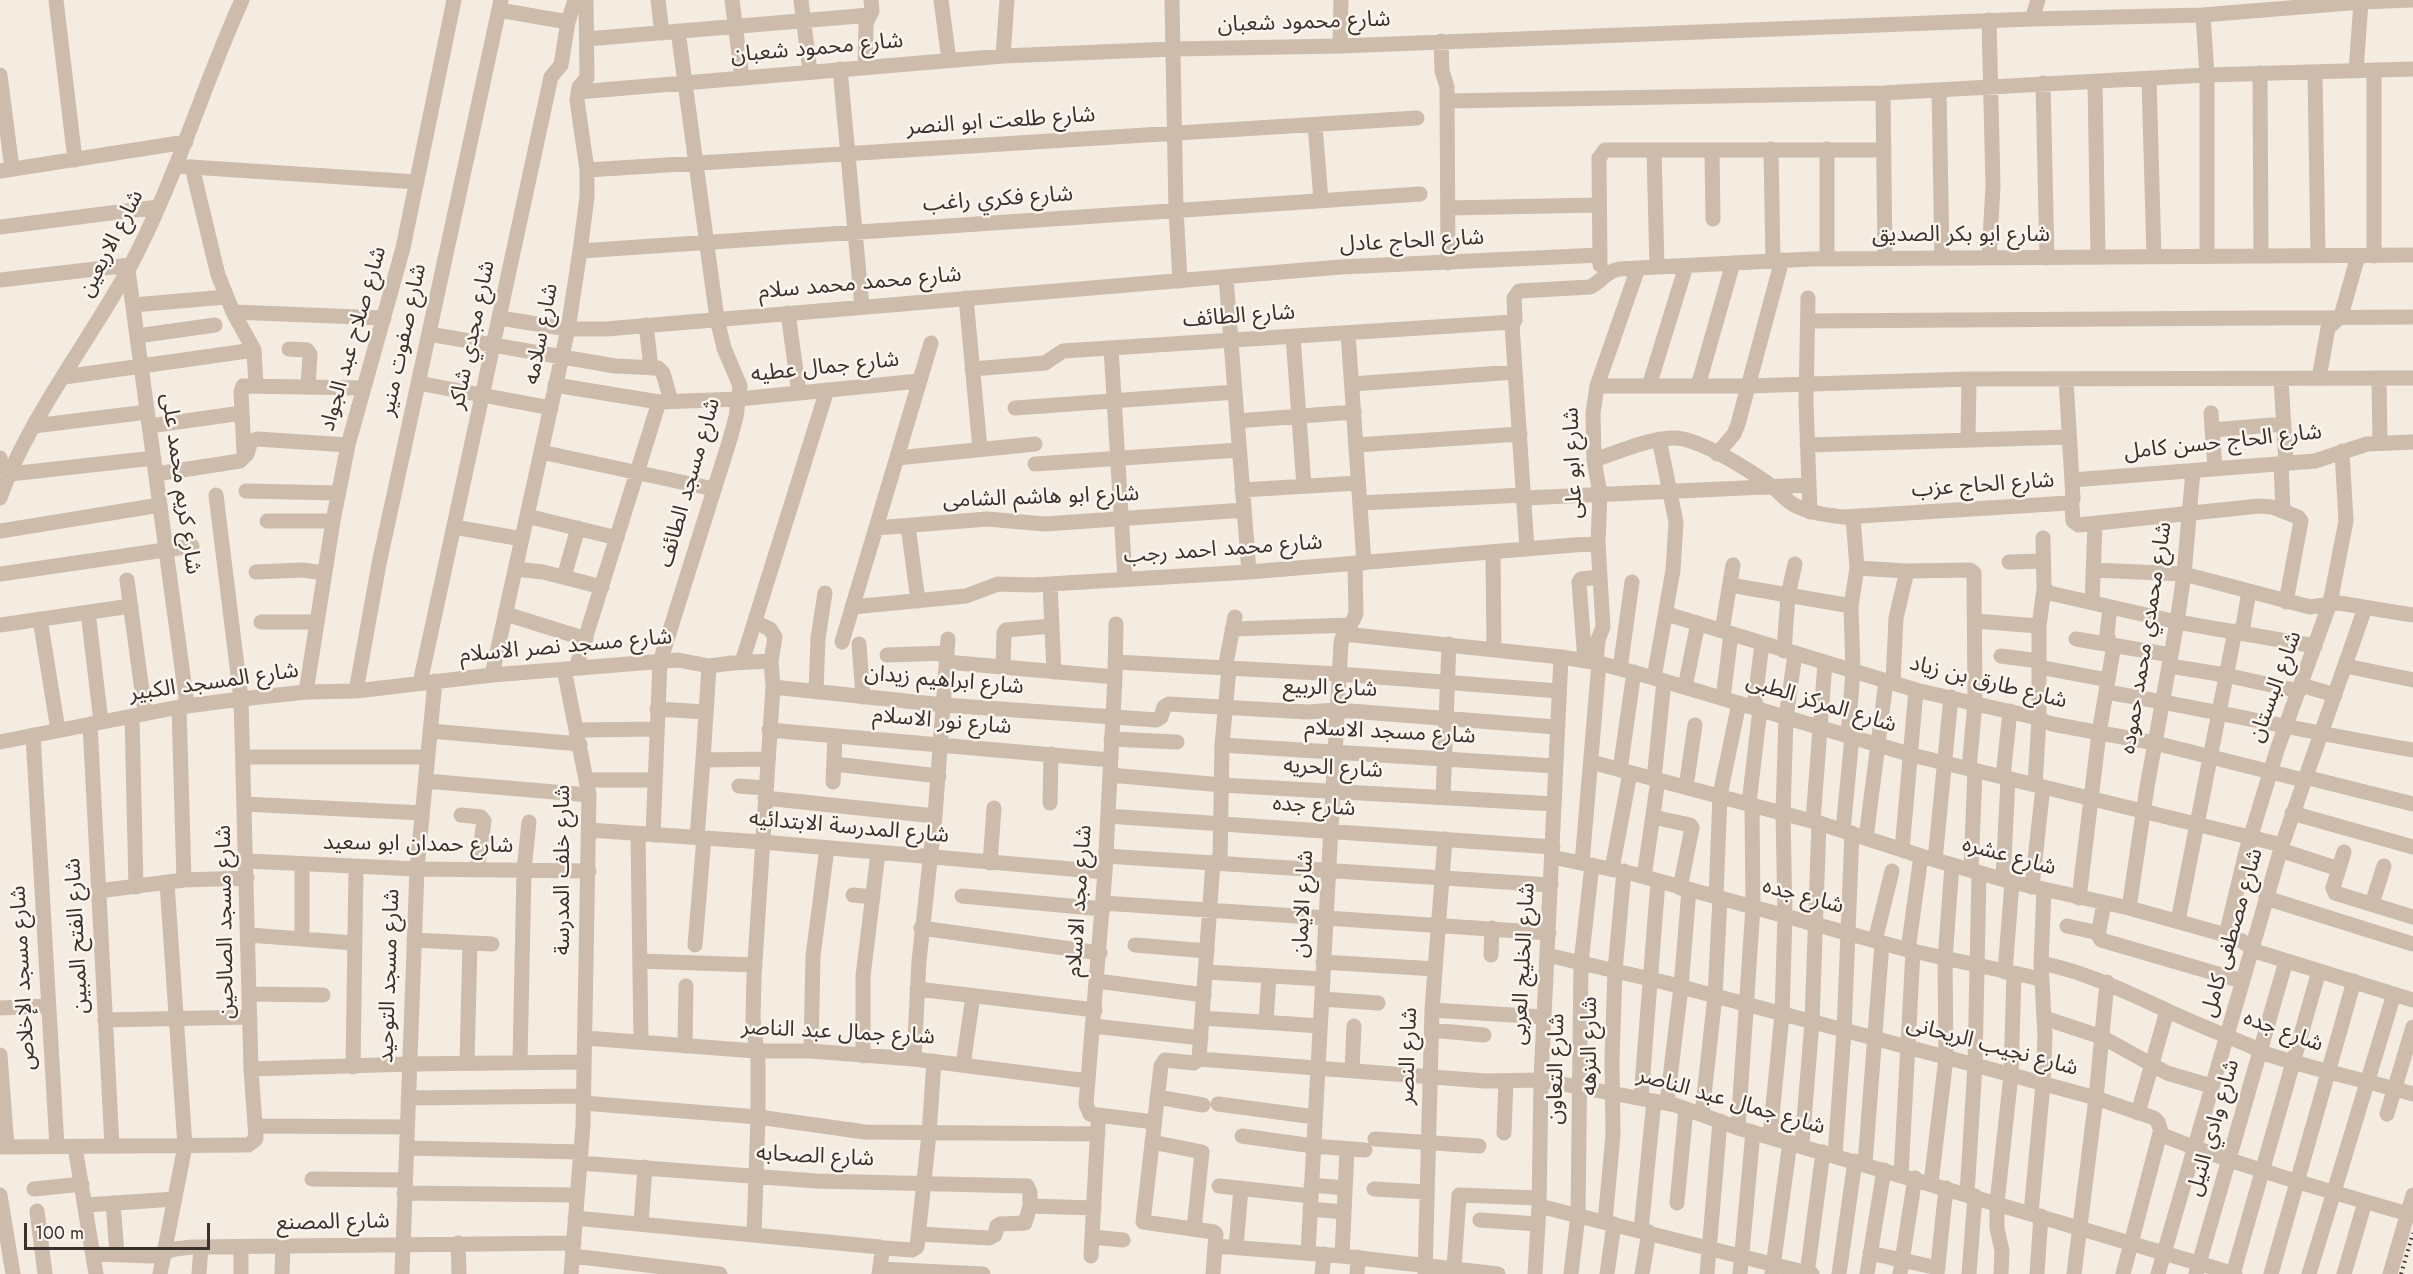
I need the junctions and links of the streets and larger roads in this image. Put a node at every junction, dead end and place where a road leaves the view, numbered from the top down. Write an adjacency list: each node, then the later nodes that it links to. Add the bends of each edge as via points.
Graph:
1 (56, 0): 63 (street)
2 (242, 0): 56 (street, شارع الاربعين)
3 (454, 0): 69 (street, شارع صلاح عبد الجواد)
4 (575, 0): 23 (street, شارع مجدي شاكر)
5 (586, 0): 27 (street, شارع سلامه)
6 (658, 0): 26 (street)
7 (732, 0): 24 (street)
8 (801, 0): 22 (street)
9 (941, 0): 32 (street)
10 (1008, 0): 31 (street)
11 (1172, 0): 30 (street)
12 (1341, 0): 29 (street)
13 (2038, 0): 20 (street)
14 (2399, 0): 15 (street, شارع محمود شعبان); 16 (street, شارع محمود شعبان)
15 (2413, 0)
16 (2361, 2): 19 (street, شارع محمود شعبان); 37 (street)
17 (500, 5): 23 (street); 123 (street, شارع صفوت منير)
18 (870, 8): 22 (street); 33 (street)
19 (2203, 15): 20 (street, شارع محمود شعبان); 42 (street)
20 (2032, 19): 21 (street, شارع محمود شعبان)
21 (1989, 20): 28 (street, شارع محمود شعبان); 48 (street)
22 (804, 21): 24 (street); 38 (street)
23 (568, 22): 116 (street, شارع مجدي شاكر, via 561,65 551,76)
24 (735, 27): 25 (street); 43 (street)
25 (678, 31): 26 (street); 46 (street, شارع مسجد الطائف)
26 (662, 33): 27 (street)
27 (587, 39): 50 (street, شارع سلامه, via 587,78)
28 (1441, 41): 29 (street, شارع محمود شعبان); 52 (street)
29 (1340, 46): 30 (street, شارع محمود شعبان)
30 (1173, 49): 31 (street, شارع محمود شعبان); 55 (street)
31 (1003, 56): 32 (street, شارع محمود شعبان)
32 (949, 60): 33 (street, شارع محمود شعبان)
33 (865, 67): 34 (street, شارع محمود شعبان)
34 (840, 69): 38 (street, شارع محمود شعبان); 62 (street)
35 (2413, 69): 36 (street)
36 (2374, 70): 37 (street); 87 (street)
37 (2355, 71): 39 (street)
38 (810, 72): 43 (street, شارع محمود شعبان)
39 (2315, 72): 40 (street); 85 (street)
40 (2260, 73): 42 (street); 84 (street)
41 (0, 75): 67 (street)
42 (2207, 75): 44 (street); 83 (street)
43 (742, 78): 46 (street, شارع محمود شعبان)
44 (2149, 78): 45 (street); 89 (street)
45 (2095, 81): 47 (street); 88 (street)
46 (685, 82): 50 (street, شارع محمود شعبان); 64 (street, شارع مسجد الطائف)
47 (2043, 83): 48 (street); 93 (street)
48 (1991, 86): 49 (street); 92 (street, via 1993,186)
49 (1939, 90): 51 (street); 91 (street)
50 (578, 92): 68 (street, شارع سلامه)
51 (1883, 93): 52 (street); 61 (street)
52 (1447, 101): 74 (street)
53 (1417, 118): 54 (street, شارع طلعت ابو النصر)
54 (1315, 125): 55 (street, شارع طلعت ابو النصر); 71 (street)
55 (1174, 133): 62 (street, شارع طلعت ابو النصر); 75 (street)
56 (186, 142): 63 (street); 65 (street, شارع الاربعين)
57 (1771, 149): 58 (street); 60 (street); 95 (street)
58 (1827, 149): 61 (street); 94 (street)
59 (1654, 150): 60 (street); 72 (street, via 1601,153); 100 (street)
60 (1712, 150): 76 (street)
61 (1884, 150): 90 (street)
62 (848, 154): 64 (street, شارع طلعت ابو النصر); 78 (street)
63 (75, 160): 67 (street)
64 (696, 163): 68 (street, شارع طلعت ابو النصر); 79 (street, شارع مسجد الطائف)
65 (176, 166): 66 (street); 73 (street, شارع الاربعين)
66 (192, 167): 69 (street); 106 (street)
67 (6, 170)
68 (587, 170): 80 (street, شارع سلامه)
69 (417, 182): 115 (street, شارع صلاح عبد الجواد)
70 (1420, 194): 71 (street, شارع فكري راغب)
71 (1321, 200): 75 (street, شارع فكري راغب)
72 (1599, 205): 74 (street); 81 (street)
73 (158, 207): 77 (street); 99 (street, شارع الاربعين)
74 (1448, 208): 96 (street)
75 (1176, 210): 78 (street, شارع فكري راغب); 104 (street)
76 (1713, 219)
77 (0, 227)
78 (855, 232): 79 (street, شارع فكري راغب); 110 (street)
79 (707, 242): 80 (street, شارع فكري راغب); 117 (street, شارع مسجد الطائف)
80 (580, 251): 122 (street, شارع سلامه)
81 (1600, 255): 96 (street, شارع الحاج عادل); 105 (street)
82 (2413, 255): 87 (street, شارع ابو بكر الصديق)
83 (2207, 256): 84 (street, شارع ابو بكر الصديق); 89 (street, شارع ابو بكر الصديق)
84 (2261, 256): 85 (street, شارع ابو بكر الصديق)
85 (2318, 256): 86 (street, شارع ابو بكر الصديق)
86 (2358, 256): 87 (street, شارع ابو بكر الصديق); 113 (street)
87 (2374, 256)
88 (2098, 257): 89 (street, شارع ابو بكر الصديق); 93 (street, شارع ابو بكر الصديق)
89 (2154, 257)
90 (1885, 258): 91 (street, شارع ابو بكر الصديق); 94 (street, شارع ابو بكر الصديق)
91 (1942, 258): 92 (street, شارع ابو بكر الصديق)
92 (1989, 258): 93 (street, شارع ابو بكر الصديق)
93 (2047, 258)
94 (1827, 259): 95 (street, شارع ابو بكر الصديق)
95 (1778, 261): 97 (street, شارع ابو بكر الصديق); 155 (street)
96 (1448, 263): 102 (street, شارع الحاج عادل)
97 (1733, 263): 98 (street, شارع ابو بكر الصديق); 154 (street)
98 (1686, 266): 100 (street, شارع ابو بكر الصديق); 153 (street)
99 (129, 267): 103 (street); 109 (street, شارع كريم محمد على); 138 (street, شارع الاربعين)
100 (1657, 267): 101 (street, شارع ابو بكر الصديق)
101 (1638, 268): 105 (street, شارع ابو بكر الصديق, via 1610,271); 152 (street, شارع ابو على)
102 (1226, 277): 104 (street, شارع محمد محمد سلام); 127 (street)
103 (0, 279)
104 (1180, 281): 107 (street, شارع محمد محمد سلام)
105 (1600, 281): 119 (street, شارع ابو بكر الصديق, via 1590,287 1516,293)
106 (226, 297): 109 (street); 111 (street)
107 (966, 298): 110 (street, شارع محمد محمد سلام); 136 (street)
108 (1808, 298): 118 (street)
109 (133, 305): 125 (street, شارع كريم محمد على)
110 (862, 307): 112 (street, شارع محمد محمد سلام)
111 (233, 312): 115 (street); 132 (street)
112 (788, 313): 117 (street, شارع محمد محمد سلام); 159 (street)
113 (2341, 316): 114 (street); 118 (street); 140 (street, via 2328,328)
114 (2413, 317)
115 (384, 318): 156 (street, شارع صلاح عبد الجواد)
116 (500, 318): 122 (street, شارع محمد محمد سلام); 129 (street, شارع مجدي شاكر)
117 (717, 318): 121 (street, شارع محمد محمد سلام); 161 (street, شارع مسجد الطائف, via 740,386)
118 (1808, 321): 148 (street)
119 (1513, 322): 124 (street, شارع الطائف); 137 (street)
120 (215, 325): 125 (street)
121 (646, 325): 122 (street, شارع محمد محمد سلام); 135 (street)
122 (568, 329): 133 (street, شارع سلامه)
123 (429, 333): 129 (street); 146 (street, شارع صفوت منير)
124 (1348, 333): 126 (street, شارع الطائف); 147 (street, شارع الايمان)
125 (137, 336): 134 (street, شارع كريم محمد على)
126 (1293, 336): 127 (street, شارع الطائف); 169 (street)
127 (1230, 340): 130 (street, شارع الطائف); 158 (street)
128 (931, 343): 145 (street)
129 (494, 345): 133 (street); 160 (street, شارع مجدي شاكر)
130 (1111, 348): 136 (street, شارع الطائف, via 1063,351 1045,363); 162 (street)
131 (289, 349): 151 (street, via 307,350 310,354)
132 (254, 350): 134 (street); 149 (street)
133 (562, 357): 135 (street); 150 (street, شارع سلامه)
134 (141, 366): 138 (street); 170 (street, شارع كريم محمد على)
135 (651, 368): 163 (street, via 663,373)
136 (972, 369): 185 (street)
137 (1515, 372): 147 (street); 175 (street)
138 (64, 377): 173 (street, شارع الاربعين)
139 (2281, 378): 140 (street); 144 (street); 172 (street)
140 (2319, 378): 141 (street)
141 (2379, 378): 142 (street); 179 (street)
142 (2413, 378)
143 (1969, 379): 144 (street); 148 (street); 178 (street)
144 (2066, 379): 176 (street)
145 (920, 381): 157 (street, شارع جمال عطيه); 190 (street)
146 (418, 383): 160 (street); 336 (street, شارع صفوت منير)
147 (1352, 384): 166 (street, شارع الايمان)
148 (1806, 384): 155 (street); 184 (street)
149 (256, 385): 151 (street); 167 (street, via 241,388)
150 (555, 385): 163 (street, شارع جمال عطيه); 164 (street, شارع سلامه)
151 (308, 386): 156 (street)
152 (1598, 386): 153 (street); 193 (street, شارع ابو على, via 1592,432)
153 (1649, 386): 154 (street)
154 (1698, 386): 155 (street)
155 (1748, 386): 189 (street, via 1734,434)
156 (363, 388): 181 (street, شارع صلاح عبد الجواد)
157 (827, 390): 159 (street, شارع جمال عطيه); 283 (street)
158 (1235, 392): 162 (street); 171 (street)
159 (799, 393): 161 (street, شارع جمال عطيه)
160 (483, 395): 164 (street); 229 (street, شارع مجدي شاكر)
161 (739, 399): 163 (street, شارع جمال عطيه); 206 (street, شارع مسجد الطائف)
162 (1114, 400): 165 (street); 191 (street)
163 (665, 402): 199 (street)
164 (550, 408): 188 (street, شارع سلامه)
165 (1015, 408)
166 (1354, 412): 169 (street); 183 (street, شارع الايمان)
167 (242, 413): 170 (street); 192 (street)
168 (2211, 413): 174 (street)
169 (1299, 416): 171 (street); 204 (street)
170 (148, 419): 173 (street); 196 (street, شارع كريم محمد على)
171 (1237, 422): 186 (street)
172 (2284, 424): 174 (street); 195 (street)
173 (34, 426): 197 (street, شارع الاربعين)
174 (2212, 430): 198 (street)
175 (1520, 434): 183 (street); 213 (street)
176 (2069, 437): 178 (street); 201 (street)
177 (1659, 439): 189 (street, شارع الحاج عزب, via 1691,440); 193 (street, شارع الحاج عزب); 209 (street)
178 (1968, 440): 184 (street)
179 (2380, 442): 180 (street, شارع الحاج حسن كامل); 187 (street, شارع الحاج حسن كامل)
180 (2413, 442)
181 (348, 444): 192 (street, via 257,439 251,441); 210 (street, شارع صلاح عبد الجواد)
182 (1035, 444): 185 (street)
183 (1356, 445): 202 (street, شارع الايمان)
184 (1807, 445): 203 (street)
185 (980, 450): 190 (street)
186 (1239, 450): 191 (street); 207 (street)
187 (2342, 451): 195 (street, شارع الحاج حسن كامل, via 2315,461); 269 (street, شارع البستان, via 2346,521)
188 (541, 452): 199 (street); 222 (street, شارع سلامه)
189 (1718, 454): 205 (street, شارع الحاج عزب)
190 (897, 458): 231 (street)
191 (1118, 458): 194 (street); 224 (street)
192 (244, 459): 196 (street)
193 (1594, 459): 211 (street, شارع ابو على)
194 (1035, 464)
195 (2284, 464): 198 (street, شارع الحاج حسن كامل); 219 (street)
196 (155, 466): 197 (street); 217 (street, شارع كريم محمد على)
197 (5, 467): 214 (street, شارع الاربعين)
198 (2215, 469): 200 (street, شارع الحاج حسن كامل)
199 (638, 471): 206 (street); 233 (street)
200 (2193, 471): 201 (street, شارع الحاج حسن كامل); 221 (street, شارع محمدي محمد حموده)
201 (2072, 480): 216 (street)
202 (1358, 483): 204 (street); 215 (street, شارع الايمان)
203 (1809, 485): 205 (street); 220 (street)
204 (1304, 486): 207 (street)
205 (1772, 486): 209 (street); 220 (street, شارع الحاج عزب)
206 (714, 489): 309 (street, شارع مسجد الطائف)
207 (1242, 490): 218 (street)
208 (246, 491): 210 (street)
209 (1670, 491): 211 (street); 277 (street, via 1676,522)
210 (338, 493): 226 (street, شارع صلاح عبد الجواد)
211 (1600, 494): 213 (street); 236 (street, شارع ابو على)
212 (216, 495): 344 (street, شارع مسجد الصالحين)
213 (1524, 496): 215 (street); 238 (street)
214 (0, 498)
215 (1360, 503): 243 (street, شارع الايمان)
216 (2071, 504): 223 (street, شارع الحاج عزب); 227 (street, شارع الحاج عزب, via 2075,523)
217 (160, 505): 232 (street); 239 (street, شارع كريم محمد على)
218 (1244, 510): 224 (street, شارع ابو هاشم الشامى); 251 (street)
219 (2283, 511): 221 (street, via 2259,506); 267 (street, via 2298,518 2301,525)
220 (1810, 512): 223 (street, شارع الحاج عزب)
221 (2189, 513): 227 (street); 254 (street, شارع محمدي محمد حموده)
222 (527, 516): 230 (street); 235 (street, شارع سلامه)
223 (1853, 517): 246 (street)
224 (1121, 519): 228 (street, شارع ابو هاشم الشامى, via 1032,524 987,519); 256 (street)
225 (267, 521): 226 (street)
226 (333, 521): 252 (street, شارع صلاح عبد الجواد)
227 (2095, 524): 248 (street)
228 (908, 526): 231 (street, شارع ابو هاشم الشامى); 266 (street)
229 (454, 527): 235 (street); 328 (street, شارع مجدي شاكر)
230 (578, 528): 233 (street); 255 (street)
231 (876, 528): 272 (street)
232 (0, 531)
233 (617, 538): 261 (street)
234 (2043, 538): 241 (street)
235 (522, 539): 247 (street, شارع سلامه)
236 (1598, 543): 238 (street, شارع محمد احمد رجب); 311 (street, شارع ابو على, via 1603,627)
237 (192, 546): 239 (street)
238 (1527, 549): 240 (street, شارع محمد احمد رجب)
239 (166, 550): 253 (street); 348 (street, شارع كريم محمد على)
240 (1493, 552): 243 (street, شارع محمد احمد رجب); 301 (street)
241 (2043, 561): 242 (street); 262 (street)
242 (2008, 562)
243 (1359, 563): 251 (street, شارع محمد احمد رجب); 290 (street, شارع الايمان, via 1356,613)
244 (1795, 564): 265 (street)
245 (1734, 565): 260 (street)
246 (1857, 568): 249 (street); 271 (street)
247 (515, 569): 255 (street); 276 (street, شارع سلامه)
248 (2093, 570): 254 (street); 268 (street)
249 (1907, 571): 280 (street, via 1970,570 1976,576); 330 (street, via 1896,618)
250 (256, 572): 252 (street)
251 (1249, 572): 256 (street, شارع محمد احمد رجب)
252 (324, 573): 282 (street, شارع صلاح عبد الجواد)
253 (0, 574)
254 (2184, 574): 263 (street); 284 (street, شارع محمدي محمد حموده)
255 (564, 577): 261 (street)
256 (1125, 579): 259 (street, شارع محمد احمد رجب)
257 (127, 580): 270 (street)
258 (1632, 582): 320 (street, شارع النزهه)
259 (1050, 584): 266 (street, شارع محمد احمد رجب, via 998,584 977,594); 288 (street)
260 (1730, 585): 265 (street); 292 (street)
261 (602, 587): 293 (street)
262 (2044, 589): 268 (street); 289 (street)
263 (2249, 591): 267 (street); 291 (street)
264 (825, 593): 339 (street)
265 (1788, 595): 271 (street); 303 (street)
266 (918, 601): 272 (street, شارع محمد احمد رجب)
267 (2286, 602): 269 (street, via 2310,608)
268 (2092, 603): 273 (street)
269 (2330, 603): 274 (street); 300 (street, شارع البستان)
270 (131, 606): 275 (street); 356 (street)
271 (1851, 606): 321 (street)
272 (852, 607): 295 (street)
273 (2110, 607): 284 (street); 299 (street, via 2107,635)
274 (2365, 608): 278 (street); 315 (street, شارع مصطفى كامل)
275 (88, 612): 279 (street); 361 (street, شارع الفتح المبين)
276 (506, 614): 293 (street); 324 (street, شارع سلامه)
277 (1667, 614): 285 (street, شارع طارق بن زياد); 326 (street)
278 (2413, 615)
279 (40, 619): 287 (street); 367 (street)
280 (1975, 621): 289 (street); 346 (street)
281 (261, 622): 282 (street)
282 (317, 622): 338 (street, شارع صلاح عبد الجواد)
283 (755, 622): 307 (street, via 773,632); 310 (street)
284 (2177, 622): 291 (street); 308 (street, شارع محمدي محمد حموده)
285 (1698, 623): 292 (street, شارع طارق بن زياد); 333 (street)
286 (1116, 624): 319 (street, شارع مجد الاسلام)
287 (0, 625)
288 (1052, 626): 316 (street, via 1006,630); 322 (street)
289 (2039, 626): 313 (street)
290 (1348, 629): 297 (street, شارع المركز الطبى); 317 (street, شارع المركز الطبى, via 1234,623); 323 (street, شارع الايمان, via 1341,643)
291 (2239, 631): 300 (street); 325 (street)
292 (1726, 633): 298 (street, شارع طارق بن زياد); 342 (street)
293 (585, 639): 318 (street)
294 (2076, 639): 299 (street)
295 (842, 642)
296 (859, 644): 341 (street)
297 (1449, 644): 301 (street, شارع المركز الطبى); 329 (street)
298 (1762, 644): 303 (street, شارع طارق بن زياد); 349 (street)
299 (2111, 645): 308 (street); 331 (street)
300 (2315, 646): 334 (street, شارع البستان)
301 (1494, 649): 306 (street, شارع المركز الطبى)
302 (947, 651): 304 (street); 316 (street); 347 (street)
303 (1790, 652): 312 (street, شارع طارق بن زياد); 359 (street)
304 (887, 656)
305 (2001, 656): 313 (street)
306 (1561, 657): 311 (street, شارع المركز الطبى); 337 (street, شارع الخليج العربى)
307 (771, 661): 310 (street, شارع مسجد نصر الاسلام); 332 (street)
308 (2171, 661): 325 (street); 345 (street, شارع محمدي محمد حموده)
309 (660, 662): 314 (street, شارع مسجد نصر الاسلام, via 688,660); 318 (street, شارع مسجد نصر الاسلام); 351 (street)
310 (742, 662): 314 (street, شارع مسجد نصر الاسلام)
311 (1593, 662): 320 (street, شارع المركز الطبى); 393 (street, شارع التعاون)
312 (1825, 663): 321 (street, شارع طارق بن زياد); 363 (street)
313 (2039, 664): 331 (street); 360 (street)
314 (709, 666): 354 (street)
315 (2346, 666): 327 (street); 340 (street, شارع مصطفى كامل)
316 (1003, 667): 322 (street)
317 (1227, 668): 319 (street); 323 (street); 350 (street)
318 (570, 669): 324 (street, شارع مسجد نصر الاسلام); 375 (street, شارع خلف المدرسة)
319 (1115, 670): 322 (street); 357 (street, شارع مجد الاسلام)
320 (1627, 671): 326 (street, شارع المركز الطبى); 400 (street, شارع النزهه)
321 (1853, 671): 330 (street, شارع طارق بن زياد); 374 (street)
322 (1054, 672)
323 (1339, 674): 329 (street); 352 (street, شارع الايمان)
324 (492, 675): 328 (street, شارع مسجد نصر الاسلام)
325 (2225, 675): 334 (street); 355 (street)
326 (1659, 679): 333 (street, شارع المركز الطبى); 405 (street)
327 (2413, 680)
328 (428, 682): 336 (street, شارع المسجد الكبير); 368 (street, شارع مسجد التوحيد)
329 (1447, 682): 337 (street); 358 (street)
330 (1890, 682): 335 (street, شارع طارق بن زياد); 381 (street)
331 (2107, 686): 345 (street); 370 (street)
332 (772, 687): 339 (street, شارع ابراهيم زيدان); 369 (street)
333 (1685, 687): 342 (street, شارع المركز الطبى)
334 (2300, 688): 340 (street); 365 (street, شارع البستان)
335 (1916, 690): 343 (street, شارع طارق بن زياد); 386 (street)
336 (356, 691): 338 (street, شارع المسجد الكبير)
337 (1559, 691): 364 (street, شارع الخليج العربى)
338 (306, 692): 344 (street, شارع المسجد الكبير)
339 (816, 692): 341 (street, شارع ابراهيم زيدان)
340 (2335, 695): 372 (street, شارع مصطفى كامل)
341 (863, 697): 347 (street, شارع ابراهيم زيدان)
342 (1722, 698): 349 (street, شارع المركز الطبى)
343 (1951, 698): 346 (street, شارع طارق بن زياد); 394 (street)
344 (241, 699): 348 (street, شارع المسجد الكبير); 388 (street, شارع مسجد الصالحين)
345 (2164, 701): 355 (street); 379 (street, شارع محمدي محمد حموده)
346 (1975, 704): 353 (street, شارع طارق بن زياد); 398 (street)
347 (944, 705): 357 (street, شارع ابراهيم زيدان); 380 (street)
348 (183, 706): 356 (street, شارع المسجد الكبير); 475 (street, شارع كريم محمد على)
349 (1751, 707): 359 (street, شارع المركز الطبى); 415 (street); 421 (street)
350 (1226, 708): 352 (street, شارع الربيع); 357 (street, شارع الربيع, via 1169,704 1156,720); 382 (street)
351 (657, 709): 354 (street); 366 (street)
352 (1337, 710): 358 (street, شارع الربيع); 384 (street, شارع الايمان)
353 (2010, 711): 360 (street, شارع طارق بن زياد); 402 (street)
354 (706, 712): 392 (street)
355 (2217, 713): 365 (street); 387 (street)
356 (138, 715): 361 (street, شارع المسجد الكبير); 479 (street)
357 (1112, 717): 376 (street, شارع مجد الاسلام)
358 (1446, 718): 364 (street, شارع الربيع); 391 (street)
359 (1786, 718): 363 (street, شارع المركز الطبى); 426 (street)
360 (2039, 719): 370 (street, شارع طارق بن زياد); 410 (street)
361 (96, 723): 367 (street, شارع المسجد الكبير); 482 (street, شارع الفتح المبين)
362 (1695, 725): 412 (street)
363 (1819, 726): 374 (street, شارع المركز الطبى); 433 (street)
364 (1556, 727): 396 (street, شارع الخليج العربى)
365 (2286, 727): 372 (street); 399 (street, شارع البستان)
366 (656, 729): 375 (street); 404 (street)
367 (58, 730): 371 (street, شارع المسجد الكبير)
368 (430, 730): 375 (street); 389 (street, شارع مسجد التوحيد)
369 (769, 730): 373 (street, شارع نور الاسلام); 390 (street)
370 (2099, 733): 379 (street, شارع طارق بن زياد); 417 (street)
371 (33, 735): 377 (street, شارع المسجد الكبير); 558 (street, شارع مسجد الإخلاص)
372 (2321, 735): 383 (street); 403 (street, شارع مصطفى كامل)
373 (835, 736): 380 (street, شارع نور الاسلام); 395 (street)
374 (1850, 736): 381 (street, شارع المركز الطبى); 439 (street)
375 (579, 737): 411 (street, شارع خلف المدرسة)
376 (1111, 739): 378 (street); 397 (street, شارع مجد الاسلام)
377 (0, 742)
378 (1177, 742)
379 (2156, 743): 387 (street, شارع طارق بن زياد); 424 (street, شارع محمدي محمد حموده)
380 (941, 744): 385 (street, شارع نور الاسلام); 401 (street)
381 (1878, 745): 386 (street, شارع المركز الطبى); 439 (street)
382 (1222, 746): 384 (street, شارع مسجد الاسلام); 408 (street)
383 (2413, 750)
384 (1335, 752): 391 (street, شارع مسجد الاسلام); 413 (street, شارع الايمان)
385 (1051, 754): 397 (street, شارع نور الاسلام); 418 (street)
386 (1912, 755): 394 (street, شارع المركز الطبى); 447 (street)
387 (2209, 756): 399 (street, شارع طارق بن زياد); 435 (street)
388 (244, 757): 389 (street); 419 (street, شارع مسجد الصالحين)
389 (428, 757): 406 (street, شارع مسجد التوحيد)
390 (767, 759): 392 (street); 414 (street)
391 (1445, 759): 396 (street, شارع مسجد الاسلام); 416 (street)
392 (703, 760): 441 (street)
393 (1591, 762): 400 (street, شارع عشره); 458 (street, شارع التعاون)
394 (1944, 763): 398 (street, شارع المركز الطبى); 453 (street)
395 (834, 764): 401 (street); 407 (street)
396 (1555, 766): 420 (street, شارع الخليج العربى)
397 (1110, 768): 408 (street, شارع الحريه); 430 (street, شارع مجد الاسلام)
398 (1972, 770): 402 (street, شارع المركز الطبى); 471 (street)
399 (2271, 770): 403 (street, شارع طارق بن زياد); 440 (street, شارع البستان)
400 (1625, 771): 405 (street, شارع عشره); 467 (street, شارع النزهه)
401 (939, 776): 429 (street)
402 (2006, 778): 410 (street, شارع المركز الطبى); 476 (street)
403 (2304, 778): 422 (street, شارع طارق بن زياد); 427 (street, شارع مصطفى كامل)
404 (654, 780): 411 (street); 438 (street)
405 (1656, 780): 412 (street, شارع عشره); 431 (street)
406 (426, 781): 411 (street); 425 (street, شارع مسجد التوحيد)
407 (832, 782)
408 (1222, 785): 413 (street, شارع الحريه); 434 (street)
409 (738, 786): 414 (street)
410 (2039, 786): 417 (street, شارع المركز الطبى); 481 (street)
411 (589, 787): 436 (street, شارع خلف المدرسة)
412 (1686, 787): 415 (street, شارع عشره)
413 (1333, 792): 416 (street, شارع الحريه); 437 (street, شارع الايمان)
414 (765, 793): 429 (street); 443 (street)
415 (1720, 795): 421 (street, شارع عشره); 486 (street)
416 (1443, 797): 420 (street, شارع الحريه)
417 (2091, 799): 424 (street, شارع المركز الطبى); 487 (street)
418 (1050, 803)
419 (245, 804): 425 (street); 454 (street, شارع مسجد الصالحين)
420 (1554, 804): 448 (street, شارع الخليج العربى)
421 (1751, 804): 426 (street, شارع عشره); 492 (street)
422 (2413, 804)
423 (994, 808): 456 (street)
424 (2143, 811): 435 (street, شارع المركز الطبى); 493 (street, شارع محمدي محمد حموده)
425 (423, 813): 462 (street, شارع مسجد التوحيد)
426 (1783, 813): 433 (street, شارع عشره); 495 (street)
427 (2292, 813): 444 (street); 446 (street, شارع مصطفى كامل)
428 (460, 815): 465 (street, via 481,817 484,821)
429 (935, 816): 452 (street)
430 (1108, 816): 434 (street, شارع جده); 451 (street, شارع مجد الاسلام)
431 (1653, 817): 474 (street); 480 (street, via 1692,828)
432 (529, 822): 466 (street)
433 (1816, 822): 439 (street, شارع عشره); 500 (street)
434 (1221, 824): 437 (street, شارع جده); 455 (street)
435 (2196, 824): 440 (street, شارع المركز الطبى); 498 (street)
436 (589, 830): 438 (street, شارع المدرسة الابتدائيه); 468 (street, شارع خلف المدرسة)
437 (1331, 830): 442 (street, شارع جده); 463 (street, شارع الايمان)
438 (645, 834): 441 (street, شارع المدرسة الابتدائيه); 525 (street)
439 (1854, 834): 447 (street, شارع عشره); 505 (street)
440 (2250, 837): 446 (street, شارع المركز الطبى); 508 (street, شارع البستان)
441 (700, 838): 443 (street, شارع المدرسة الابتدائيه); 516 (street)
442 (1445, 839): 448 (street, شارع جده); 472 (street, شارع النصر)
443 (762, 842): 445 (street, شارع المدرسة الابتدائيه); 530 (street)
444 (2413, 847)
445 (827, 848): 450 (street, شارع المدرسة الابتدائيه); 588 (street, via 813,956)
446 (2281, 848): 464 (street, شارع المركز الطبى); 488 (street, شارع مصطفى كامل)
447 (1902, 850): 453 (street, شارع عشره)
448 (1552, 852): 458 (street, شارع جده); 478 (street, شارع الخليج العربى)
449 (2344, 852): 464 (street)
450 (878, 853): 452 (street, شارع المدرسة الابتدائيه); 485 (street)
451 (1106, 856): 455 (street); 470 (street, شارع مجد الاسلام)
452 (930, 858): 456 (street, شارع المدرسة الابتدائيه); 502 (street)
453 (1928, 858): 459 (street, شارع عشره); 520 (street)
454 (247, 861): 457 (street, شارع حمدان ابو سعيد); 473 (street, شارع مسجد الصالحين)
455 (1216, 862): 463 (street); 494 (street)
456 (990, 863): 470 (street, شارع المدرسة الابتدائيه)
457 (302, 864): 461 (street, شارع حمدان ابو سعيد); 509 (street)
458 (1587, 864): 467 (street, شارع جده); 528 (street, شارع التعاون)
459 (1952, 865): 471 (street, شارع عشره); 524 (street)
460 (2384, 866): 490 (street)
461 (356, 867): 462 (street, شارع حمدان ابو سعيد); 512 (street)
462 (417, 869): 465 (street, شارع حمدان ابو سعيد); 510 (street, شارع مسجد التوحيد)
463 (1329, 869): 472 (street); 496 (street, شارع الايمان)
464 (2339, 869): 490 (street, via 2335,893)
465 (477, 870): 466 (street, شارع حمدان ابو سعيد)
466 (524, 870): 468 (street, شارع حمدان ابو سعيد); 596 (street)
467 (1618, 870): 474 (street, شارع جده); 533 (street, شارع النزهه)
468 (589, 871): 581 (street, شارع خلف المدرسة)
469 (1892, 871): 511 (street)
470 (1106, 872): 491 (street, شارع مجد الاسلام)
471 (1975, 872): 476 (street, شارع عشره); 531 (street)
472 (1441, 876): 478 (street); 499 (street, شارع النصر)
473 (247, 878): 475 (street); 507 (street, شارع مسجد الصالحين)
474 (1651, 879): 480 (street, شارع جده); 539 (street)
475 (184, 880): 477 (street)
476 (2008, 881): 481 (street, شارع عشره); 536 (street)
477 (167, 883): 479 (street); 566 (street)
478 (1551, 885): 504 (street, شارع الخليج العربى)
479 (136, 887): 482 (street)
480 (1684, 889): 486 (street, شارع جده); 546 (street)
481 (2038, 889): 487 (street, شارع عشره); 529 (street)
482 (98, 891): 569 (street, شارع الفتح المبين)
483 (853, 895): 485 (street)
484 (962, 896): 491 (street)
485 (873, 897): 591 (street, via 863,976)
486 (1718, 898): 492 (street, شارع جده); 553 (street)
487 (2079, 898): 489 (street, شارع عشره)
488 (2266, 898): 515 (street); 518 (street, شارع مصطفى كامل)
489 (2104, 903): 493 (street, شارع عشره); 506 (street)
490 (2372, 904): 497 (street)
491 (1103, 906): 494 (street); 521 (street, شارع مجد الاسلام)
492 (1754, 907): 495 (street, شارع جده); 557 (street)
493 (2129, 908): 498 (street, شارع عشره)
494 (1210, 910): 496 (street); 519 (street)
495 (1785, 915): 500 (street, شارع جده); 563 (street)
496 (1326, 917): 499 (street); 527 (street, شارع الايمان)
497 (2413, 917)
498 (2178, 921): 508 (street, شارع عشره)
499 (1438, 924): 503 (street); 532 (street, شارع النصر)
500 (1815, 924): 505 (street, شارع جده); 571 (street)
501 (2067, 926): 506 (street)
502 (921, 928): 521 (street); 547 (street)
503 (1492, 928): 504 (street); 522 (street)
504 (1549, 933): 523 (street, شارع الخليج العربى)
505 (1848, 933): 511 (street, شارع جده); 577 (street)
506 (2099, 933): 542 (street, via 2101,940)
507 (249, 935): 509 (street); 548 (street, شارع مسجد الصالحين)
508 (2226, 935): 518 (street, شارع عشره)
509 (302, 939): 512 (street)
510 (414, 940): 513 (street); 600 (street, شارع مسجد التوحيد)
511 (1879, 942): 520 (street, شارع جده); 583 (street)
512 (355, 943): 604 (street)
513 (470, 943): 514 (street); 599 (street)
514 (492, 944)
515 (2413, 944)
516 (695, 945)
517 (1135, 945): 519 (street)
518 (2251, 949): 526 (street, شارع عشره); 542 (street, شارع مصطفى كامل)
519 (1207, 951): 535 (street)
520 (1911, 951): 524 (street, شارع جده); 586 (street)
521 (1100, 953): 541 (street, شارع مجد الاسلام)
522 (1491, 955)
523 (1547, 955): 528 (street, شارع نجيب الريحانى); 565 (street, شارع الخليج العربى)
524 (1945, 959): 531 (street, شارع جده); 592 (street)
525 (640, 961): 530 (street); 584 (street)
526 (2286, 961): 534 (street, شارع عشره); 589 (street, شارع وادي النيل)
527 (1323, 962): 532 (street); 538 (street, شارع الايمان)
528 (1581, 963): 533 (street, شارع نجيب الريحانى); 616 (street, شارع التعاون)
529 (2041, 963): 540 (street); 544 (street, شارع جده)
530 (754, 965): 587 (street)
531 (1976, 966): 536 (street, شارع جده); 602 (street)
532 (1435, 969): 561 (street, شارع النصر)
533 (1615, 971): 539 (street, شارع نجيب الريحانى); 619 (street, شارع النزهه)
534 (2319, 971): 543 (street, شارع عشره); 598 (street)
535 (1206, 972): 537 (street); 551 (street)
536 (2009, 973): 540 (street, شارع جده); 609 (street)
537 (1269, 976): 538 (street); 570 (street)
538 (1323, 979): 554 (street, شارع الايمان)
539 (1649, 979): 546 (street, شارع نجيب الريحانى); 625 (street)
540 (2042, 979): 568 (street)
541 (1097, 981): 551 (street); 560 (street, شارع مجد الاسلام)
542 (2242, 981): 579 (street, شارع مصطفى كامل)
543 (2354, 981): 549 (street, شارع عشره); 608 (street)
544 (2107, 982): 562 (street, شارع جده); 580 (street)
545 (686, 986): 585 (street)
546 (1680, 987): 553 (street, شارع نجيب الريحانى); 625 (street)
547 (917, 989): 552 (street); 593 (street)
548 (250, 994): 550 (street); 564 (street, شارع مسجد الصالحين)
549 (2394, 994): 555 (street, شارع عشره); 612 (street)
550 (323, 995)
551 (1204, 995): 567 (street)
552 (973, 996): 560 (street); 601 (street)
553 (1714, 996): 557 (street, شارع نجيب الريحانى); 628 (street)
554 (1322, 999): 556 (street); 573 (street, شارع الايمان)
555 (2413, 1000)
556 (1378, 1003)
557 (1748, 1005): 563 (street, شارع نجيب الريحانى); 637 (street)
558 (48, 1006): 559 (street); 653 (street, شارع مسجد الإخلاص)
559 (0, 1008)
560 (1095, 1010): 572 (street, شارع مجد الاسلام)
561 (1432, 1010): 565 (street); 576 (street, شارع النصر)
562 (2167, 1011): 579 (street, شارع جده); 603 (street)
563 (1782, 1015): 571 (street, شارع نجيب الريحانى); 644 (street)
564 (250, 1017): 566 (street); 605 (street, شارع مسجد الصالحين)
565 (1544, 1017): 611 (street, شارع الخليج العربى)
566 (177, 1018): 569 (street); 649 (street)
567 (1203, 1018): 570 (street); 582 (street)
568 (2044, 1018): 580 (street); 615 (street)
569 (105, 1020): 648 (street, شارع الفتح المبين)
570 (1266, 1022): 573 (street)
571 (1812, 1022): 577 (street, شارع نجيب الريحانى); 647 (street)
572 (1093, 1026): 582 (street); 613 (street, شارع مجد الاسلام)
573 (1320, 1026): 606 (street, شارع الايمان)
574 (1354, 1026): 607 (street)
575 (2413, 1027): 618 (street)
576 (1432, 1030): 578 (street); 610 (street, شارع النصر)
577 (1844, 1030): 583 (street, شارع نجيب الريحانى); 658 (street)
578 (1484, 1035)
579 (2226, 1035): 589 (street, شارع جده); 617 (street, شارع مصطفى كامل)
580 (2102, 1036): 603 (street); 623 (street)
581 (585, 1038): 584 (street, شارع جمال عبد الناصر); 597 (street, شارع خلف المدرسة)
582 (1201, 1038): 594 (street)
583 (1875, 1039): 586 (street, شارع نجيب الريحانى); 661 (street)
584 (641, 1042): 585 (street, شارع جمال عبد الناصر)
585 (685, 1046): 587 (street, شارع جمال عبد الناصر)
586 (1909, 1048): 592 (street, شارع نجيب الريحانى); 666 (street)
587 (756, 1051): 588 (street, شارع جمال عبد الناصر); 632 (street)
588 (811, 1051): 591 (street, شارع جمال عبد الناصر)
589 (2260, 1052): 598 (street, شارع جده); 660 (street, شارع وادي النيل)
590 (0, 1055): 652 (street)
591 (863, 1056): 593 (street, شارع جمال عبد الناصر)
592 (1946, 1058): 602 (street, شارع نجيب الريحانى); 671 (street)
593 (914, 1059): 595 (street, شارع جمال عبد الناصر)
594 (1199, 1059): 606 (street, شارع جمال عبد الناصر); 621 (street, via 1194,1063 1162,1062)
595 (934, 1061): 601 (street, شارع جمال عبد الناصر); 641 (street)
596 (520, 1062): 597 (street); 599 (street)
597 (584, 1062): 624 (street, شارع خلف المدرسة)
598 (2293, 1062): 608 (street, شارع جده); 664 (street)
599 (466, 1063): 600 (street)
600 (410, 1064): 604 (street); 622 (street, شارع مسجد التوحيد)
601 (963, 1065): 613 (street, شارع جمال عبد الناصر)
602 (1974, 1065): 609 (street, شارع نجيب الريحانى); 682 (street)
603 (2152, 1066): 617 (street); 627 (street)
604 (353, 1067): 605 (street)
605 (252, 1069): 635 (street, شارع مسجد الصالحين)
606 (1318, 1069): 607 (street, شارع جمال عبد الناصر); 631 (street, شارع الايمان)
607 (1352, 1071): 610 (street, شارع جمال عبد الناصر)
608 (2328, 1072): 612 (street, شارع جده); 668 (street)
609 (2011, 1075): 615 (street, شارع نجيب الريحانى); 690 (street)
610 (1430, 1077): 614 (street, شارع جمال عبد الناصر); 646 (street, شارع النصر)
611 (1541, 1080): 614 (street, شارع جمال عبد الناصر); 616 (street, شارع جمال عبد الناصر); 686 (street, شارع الخليج العربى)
612 (2366, 1080): 618 (street, شارع جده); 679 (street)
613 (1088, 1081): 630 (street, شارع مجد الاسلام, via 1086,1108 1090,1114)
614 (1506, 1081): 639 (street)
615 (2043, 1084): 623 (street, شارع نجيب الريحانى); 696 (street)
616 (1579, 1086): 619 (street, شارع جمال عبد الناصر); 698 (street, شارع التعاون)
617 (2211, 1086): 655 (street, شارع مصطفى كامل)
618 (2394, 1089): 620 (street, شارع جده); 629 (street)
619 (1613, 1092): 625 (street, شارع جمال عبد الناصر); 702 (street, شارع النزهه)
620 (2413, 1094)
621 (1157, 1097): 631 (street); 634 (street)
622 (408, 1098): 624 (street); 636 (street, شارع مسجد التوحيد)
623 (2096, 1098): 627 (street, شارع نجيب الريحانى); 704 (street)
624 (583, 1099): 632 (street); 659 (street, شارع خلف المدرسة)
625 (1654, 1101): 626 (street, شارع جمال عبد الناصر); 706 (street)
626 (1686, 1109): 628 (street, شارع جمال عبد الناصر); 689 (street)
627 (2138, 1113): 640 (street, شارع نجيب الريحانى, via 2156,1120)
628 (1702, 1114): 633 (street, شارع جمال عبد الناصر)
629 (2387, 1114)
630 (1099, 1115): 634 (street); 642 (street)
631 (1315, 1117): 650 (street, شارع الايمان)
632 (758, 1118): 641 (street, via 865,1132); 665 (street)
633 (1720, 1121): 637 (street, شارع جمال عبد الناصر); 719 (street)
634 (1154, 1122): 645 (street)
635 (256, 1126): 636 (street); 649 (street, شارع مسجد الصالحين, via 253,1143)
636 (407, 1127): 656 (street, شارع مسجد التوحيد)
637 (1738, 1128): 638 (street, شارع جمال عبد الناصر)
638 (1753, 1132): 644 (street, شارع جمال عبد الناصر); 731 (street)
639 (1504, 1133)
640 (2160, 1133): 655 (street, شارع نجيب الريحانى); 713 (street)
641 (929, 1134): 642 (street); 670 (street)
642 (1098, 1134): 693 (street)
643 (1242, 1136): 650 (street)
644 (1770, 1136): 647 (street, شارع جمال عبد الناصر)
645 (1152, 1142): 705 (street, via 1202,1152); 705 (street, via 1143,1222)
646 (1429, 1143): 651 (street); 657 (street); 678 (street, شارع النصر)
647 (1796, 1144): 658 (street, شارع جمال عبد الناصر); 734 (street)
648 (112, 1146): 649 (street); 654 (street)
649 (185, 1146): 685 (street)
650 (1313, 1146): 657 (street); 684 (street, شارع الايمان)
651 (1479, 1146)
652 (3, 1147): 653 (street)
653 (57, 1147): 654 (street)
654 (75, 1147): 669 (street)
655 (2194, 1147): 660 (street, شارع نجيب الريحانى); 723 (street, شارع مصطفى كامل)
656 (407, 1148): 659 (street, شارع الصحابه); 672 (street, شارع مسجد التوحيد)
657 (1347, 1149): 675 (street)
658 (1829, 1153): 661 (street, شارع جمال عبد الناصر); 761 (street)
659 (580, 1158): 662 (street, شارع الصحابه); 681 (street, شارع خلف المدرسة)
660 (2229, 1160): 664 (street, شارع نجيب الريحانى); 735 (street, شارع وادي النيل)
661 (1860, 1162): 663 (street, شارع جمال عبد الناصر); 762 (street)
662 (645, 1167): 665 (street, شارع الصحابه); 701 (street)
663 (1884, 1170): 666 (street, شارع جمال عبد الناصر); 722 (street)
664 (2262, 1171): 668 (street, شارع نجيب الريحانى); 770 (street)
665 (758, 1177): 670 (street, شارع الصحابه); 707 (street)
666 (1908, 1177): 671 (street, شارع جمال عبد الناصر); 732 (street)
667 (312, 1179): 672 (street)
668 (2297, 1182): 679 (street, شارع نجيب الريحانى); 771 (street)
669 (82, 1184): 676 (street); 691 (street)
670 (924, 1185): 692 (street, شارع الصحابه, via 1027,1186); 708 (street)
671 (1938, 1185): 682 (street, شارع جمال عبد الناصر); 738 (street)
672 (405, 1186): 681 (street); 711 (street, شارع مسجد التوحيد)
673 (1219, 1186): 674 (street)
674 (1241, 1188): 684 (street); 718 (street)
675 (1345, 1188): 684 (street); 695 (street)
676 (34, 1189)
677 (1374, 1189): 678 (street)
678 (1427, 1192): 736 (street, شارع النصر)
679 (2333, 1192): 687 (street, شارع نجيب الريحانى); 772 (street)
680 (0, 1195): 739 (street)
681 (577, 1195): 699 (street, شارع خلف المدرسة)
682 (1971, 1195): 690 (street, شارع جمال عبد الناصر); 764 (street)
683 (2413, 1195): 697 (street)
684 (1311, 1197): 695 (street); 725 (street, شارع الايمان)
685 (175, 1199): 688 (street); 724 (street)
686 (1539, 1202): 698 (street); 703 (street, شارع الخليج العربى); 733 (street, via 1459,1196)
687 (2365, 1202): 697 (street, شارع نجيب الريحانى); 773 (street)
688 (113, 1203): 691 (street); 727 (street)
689 (1677, 1203)
690 (1997, 1203): 696 (street, شارع جمال عبد الناصر); 765 (street)
691 (86, 1205): 726 (street)
692 (1030, 1206): 693 (street); 708 (street, via 1025,1223 1000,1224 993,1237)
693 (1094, 1208): 709 (street)
694 (37, 1211): 740 (street)
695 (1344, 1212): 730 (street)
696 (2036, 1214): 704 (street, شارع جمال عبد الناصر); 766 (street)
697 (2408, 1214): 774 (street)
698 (1578, 1215): 702 (street); 756 (street, شارع التعاون)
699 (575, 1218): 701 (street); 720 (street, شارع خلف المدرسة)
700 (1480, 1220): 703 (street)
701 (641, 1223): 707 (street)
702 (1609, 1223): 706 (street); 757 (street, شارع النزهه)
703 (1538, 1224): 755 (street, شارع الخليج العربى)
704 (2081, 1227): 713 (street, شارع جمال عبد الناصر); 767 (street)
705 (1194, 1229): 714 (street, via 1214,1232)
706 (1645, 1231): 719 (street); 758 (street)
707 (754, 1234): 721 (street)
708 (919, 1234): 721 (street, via 915,1249)
709 (1092, 1237): 710 (street); 729 (street)
710 (1123, 1240)
711 (402, 1243): 712 (street, شارع المصنع); 717 (street, شارع المصنع); 746 (street, شارع مسجد التوحيد)
712 (458, 1243): 720 (street, شارع المصنع); 747 (street)
713 (2131, 1243): 723 (street, شارع جمال عبد الناصر); 768 (street)
714 (1216, 1246): 718 (street); 751 (street)
715 (201, 1247): 716 (street, شارع المصنع); 724 (street, شارع المصنع); 743 (street)
716 (242, 1247): 717 (street, شارع المصنع); 744 (street)
717 (283, 1247): 745 (street)
718 (1236, 1247): 725 (street)
719 (1710, 1249): 731 (street); 759 (street)
720 (573, 1250): 748 (street, شارع خلف المدرسة); 749 (street, شارع المصنع)
721 (883, 1250): 737 (street)
722 (1870, 1252): 732 (street); 763 (street)
723 (2164, 1252): 735 (street, شارع جمال عبد الناصر); 769 (street, شارع مصطفى كامل)
724 (164, 1253): 727 (street, شارع المصنع); 742 (street)
725 (1308, 1253): 728 (street)
726 (94, 1254): 727 (street, شارع المصنع); 741 (street)
727 (117, 1254)
728 (1323, 1254): 730 (street); 752 (street)
729 (1091, 1256)
730 (1350, 1257): 736 (street); 753 (street)
731 (1742, 1257): 734 (street); 760 (street)
732 (1902, 1267): 738 (street)
733 (1454, 1269): 736 (street); 754 (street)
734 (1773, 1269): 761 (street)
735 (2197, 1269): 770 (street, شارع جمال عبد الناصر)
736 (1425, 1270)
737 (880, 1271): 750 (street)
738 (1938, 1271)
739 (13, 1274)
740 (45, 1274)
741 (97, 1274)
742 (160, 1274)
743 (199, 1274)
744 (241, 1274)
745 (282, 1274)
746 (402, 1274)
747 (459, 1274)
748 (571, 1274)
749 (720, 1274)
750 (983, 1274)
751 (1213, 1274)
752 (1322, 1274)
753 (1357, 1274)
754 (1498, 1274)
755 (1535, 1274)
756 (1571, 1274)
757 (1607, 1274)
758 (1642, 1274)
759 (1707, 1274)
760 (1740, 1274)
761 (1809, 1274)
762 (1839, 1274)
763 (1867, 1274)
764 (1969, 1274)
765 (2001, 1274)
766 (2037, 1274)
767 (2074, 1274)
768 (2123, 1274)
769 (2158, 1274)
770 (2233, 1274)
771 (2271, 1274)
772 (2309, 1274)
773 (2344, 1274)
774 (2390, 1274)

